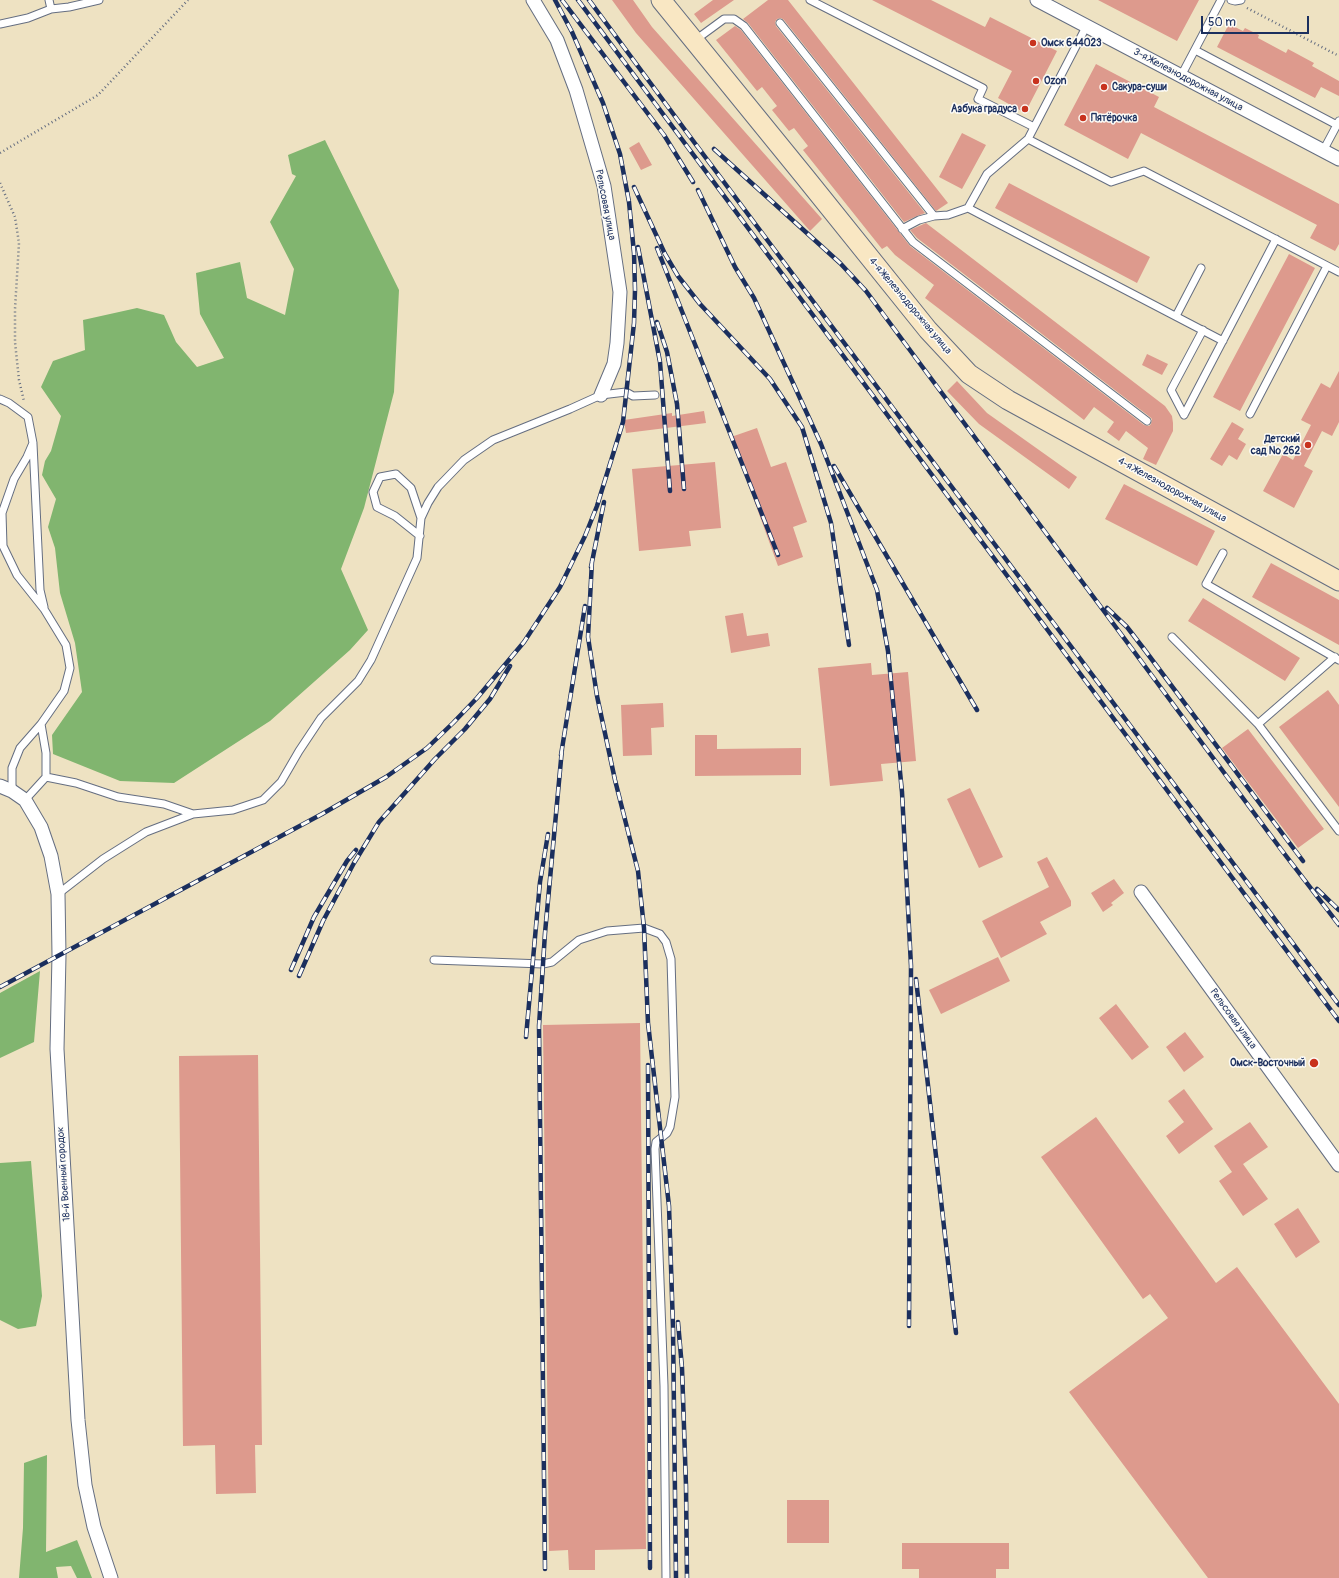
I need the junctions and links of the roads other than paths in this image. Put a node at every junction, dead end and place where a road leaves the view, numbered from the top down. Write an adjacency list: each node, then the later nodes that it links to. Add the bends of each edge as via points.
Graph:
1 (49, 0): 8 (lane)
2 (98, 0): 8 (lane)
3 (533, 0): 30 (street, Рельсовая улица, via 557,40 573,83 604,186 620,292 614,364)
4 (661, 0): 12 (main road, 4-я Железнодорожная улица)
5 (810, 0): 16 (lane, via 983,88 978,99)
6 (1037, 0): 11 (street, 3-я Железнодорожная улица)
7 (1221, 0): 13 (lane)
8 (51, 9): 10 (lane, via 28,18)
9 (780, 23): 21 (lane)
10 (0, 24)
11 (1086, 27): 14 (street, 3-я Железнодорожная улица); 16 (lane)
12 (694, 41): 22 (lane, via 724,19 734,19 744,26); 39 (main road, 4-я Железнодорожная улица, via 928,330 969,374 1008,400)
13 (1195, 50): 14 (lane); 15 (lane)
14 (1181, 76): 18 (street, 3-я Железнодорожная улица)
15 (1338, 123): 18 (lane)
16 (1034, 127): 17 (lane)
17 (1028, 139): 20 (lane, via 986,174); 23 (lane, via 1111,182 1144,171)
18 (1323, 151): 19 (street, 3-я Железнодорожная улица)
19 (1339, 159)
20 (968, 208): 21 (lane, via 948,215); 27 (lane)
21 (934, 216): 22 (lane)
22 (902, 229): 34 (lane, via 913,242)
23 (1276, 239): 24 (lane); 29 (lane)
24 (1327, 266): 26 (lane); 33 (lane)
25 (1201, 268): 27 (lane)
26 (1339, 272)
27 (1176, 316): 28 (lane)
28 (1203, 330): 29 (lane); 29 (lane, via 1171,390 1184,415)
29 (1223, 341)
30 (601, 395): 31 (lane, via 626,392 633,396); 36 (lane, via 493,440 464,460 438,487)
31 (654, 395)
32 (0, 399): 35 (lane, via 28,417)
33 (1250, 414)
34 (1146, 421)
35 (33, 443): 40 (lane, via 40,590); 40 (lane, via 14,478 2,513 3,546 17,575)
36 (421, 518): 37 (lane); 37 (lane, via 411,488 396,474 380,477 373,492 377,507 395,516)
37 (420, 536): 48 (lane, via 417,558 370,660 358,681 321,718 281,782 263,800 234,810)
38 (1223, 553): 42 (lane, via 1206,584)
39 (1339, 581)
40 (44, 609): 43 (lane, via 66,646 70,668 64,691)
41 (1172, 637): 44 (lane)
42 (1337, 659): 44 (lane)
43 (41, 724): 45 (lane, via 46,753); 46 (lane, via 20,748)
44 (1258, 724): 49 (lane)
45 (46, 777): 47 (lane); 48 (lane, via 118,796 164,804)
46 (6, 789): 47 (street, 18-й Военный городок)
47 (25, 800): 51 (street, 18-й Военный городок, via 41,826 51,856)
48 (193, 814): 51 (lane, via 146,832 103,859)
49 (1339, 831)
50 (1141, 892): 53 (street, Рельсовая улица)
51 (58, 894): 54 (street, 18-й Военный городок, via 57,1049 78,1420 85,1485 94,1527)
52 (434, 960): 55 (lane, via 543,964 552,962 579,940 607,931 644,928 660,934 666,942 671,959 675,1097 670,1127 656,1142 655,1149 664,1386)
53 (1339, 1165)
54 (111, 1578)
55 (666, 1578)

